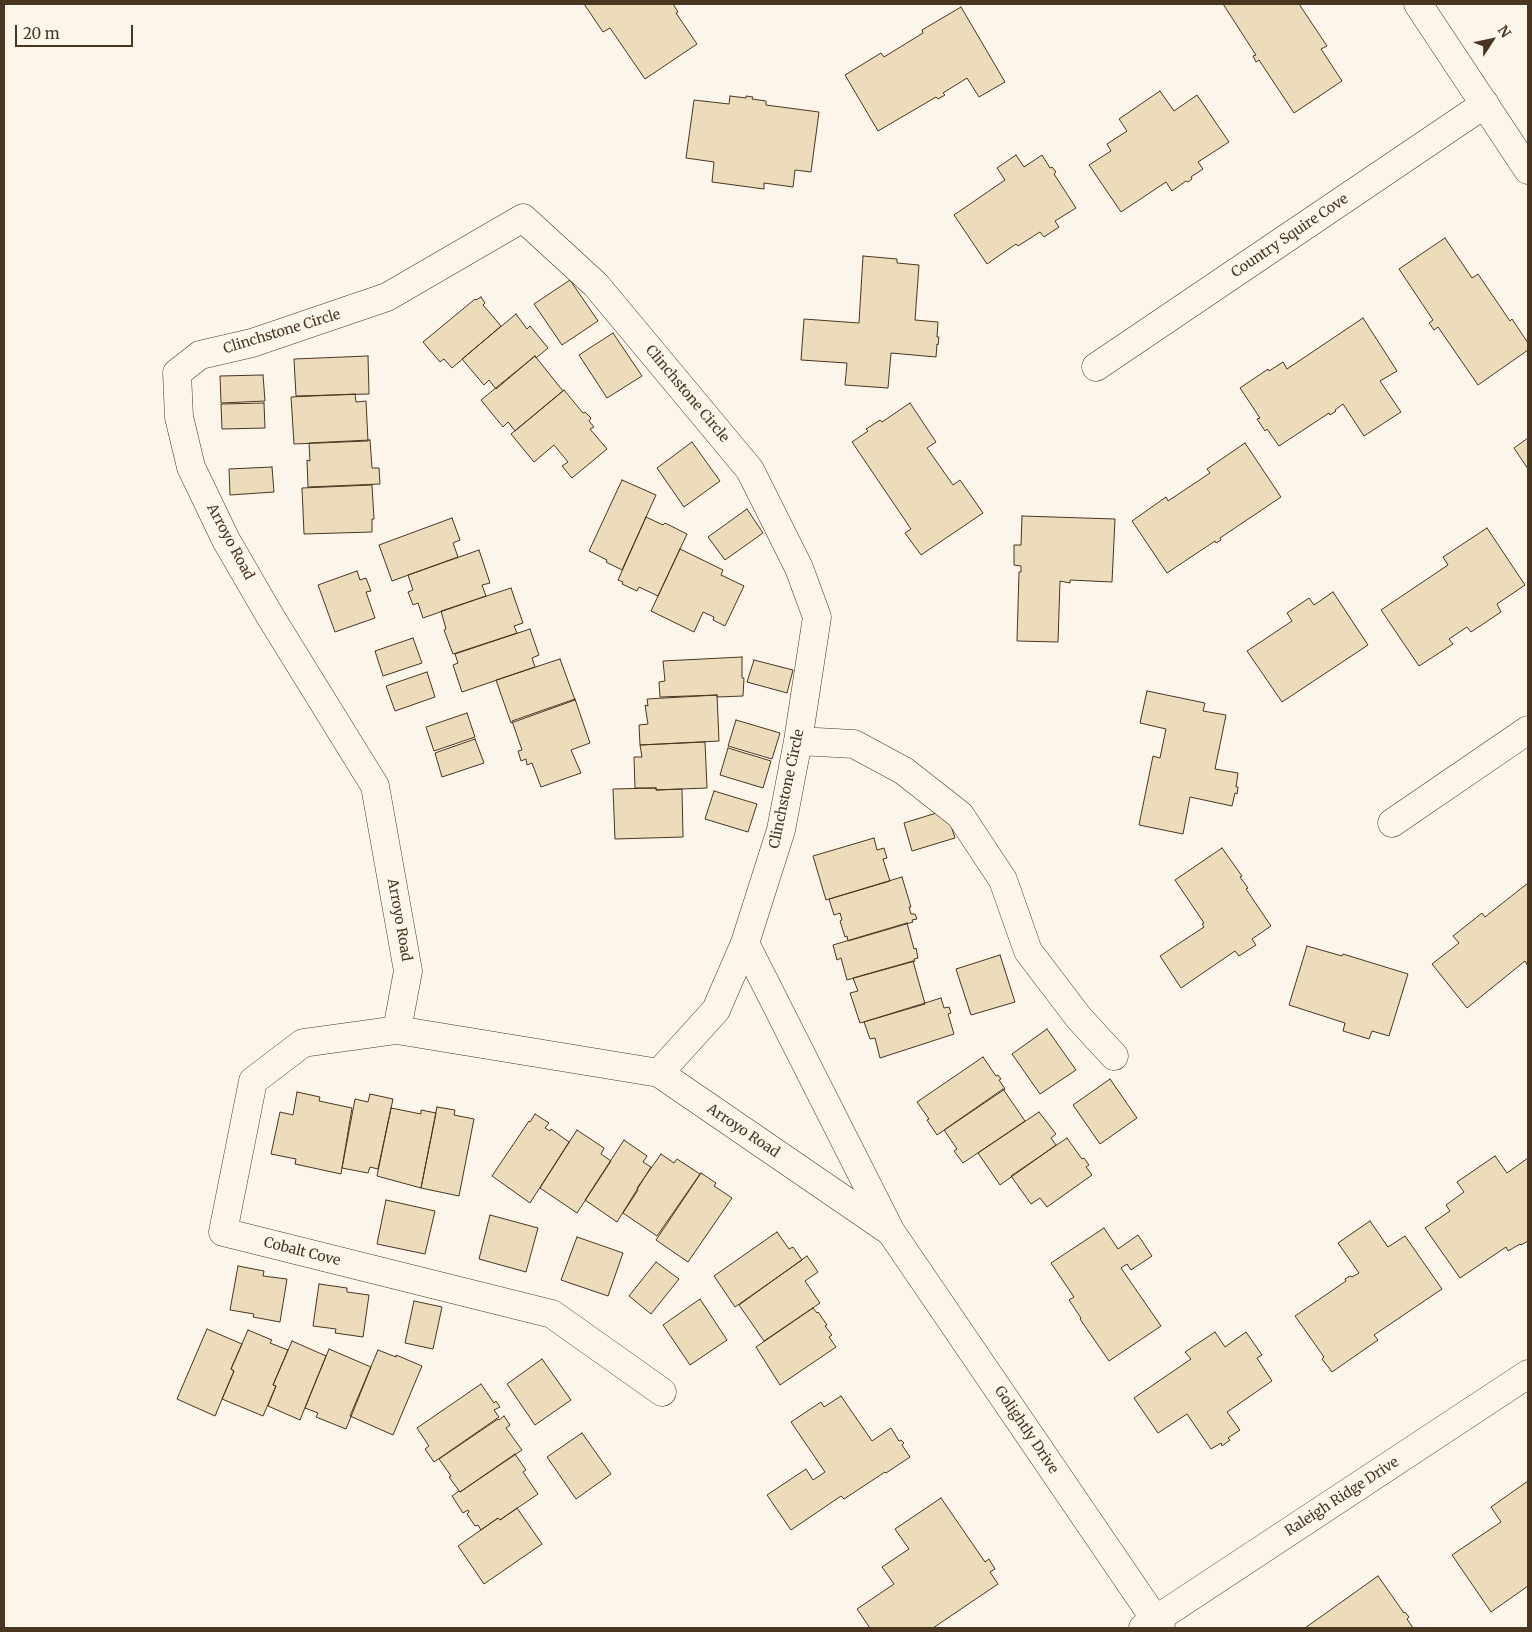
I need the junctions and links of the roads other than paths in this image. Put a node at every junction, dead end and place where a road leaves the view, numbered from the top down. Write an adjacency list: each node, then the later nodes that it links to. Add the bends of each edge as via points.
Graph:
1 (1418, 4): 2 (street)
2 (1485, 104): 3 (street); 5 (street, Country Squire Cove)
3 (1528, 170)
4 (200, 355): 7 (street, Clinchstone Circle, via 252,343 387,298 523,218 596,285 750,470 799,568 817,616); 10 (street, Arroyo Road, via 177,373 179,417 191,467 226,540 375,786 408,971)
5 (1096, 368)
6 (1528, 730): 8 (street)
7 (798, 741): 9 (street, Clinchstone Circle, via 781,830); 11 (street, via 854,744 904,772 960,814 1003,880 1028,951 1079,1018)
8 (1392, 823)
9 (745, 943): 12 (street, Clinchstone Circle, via 716,1010); 13 (street)
10 (397, 1030): 12 (street, Arroyo Road); 15 (street, Cobalt Cove, via 303,1043 254,1081 223,1232 552,1314)
11 (1114, 1056)
12 (659, 1073): 13 (street, Arroyo Road)
13 (892, 1232): 16 (street, Golightly Drive)
14 (1528, 1374): 16 (street, Raleigh Ridge Drive)
15 (662, 1392)
16 (1153, 1626)

